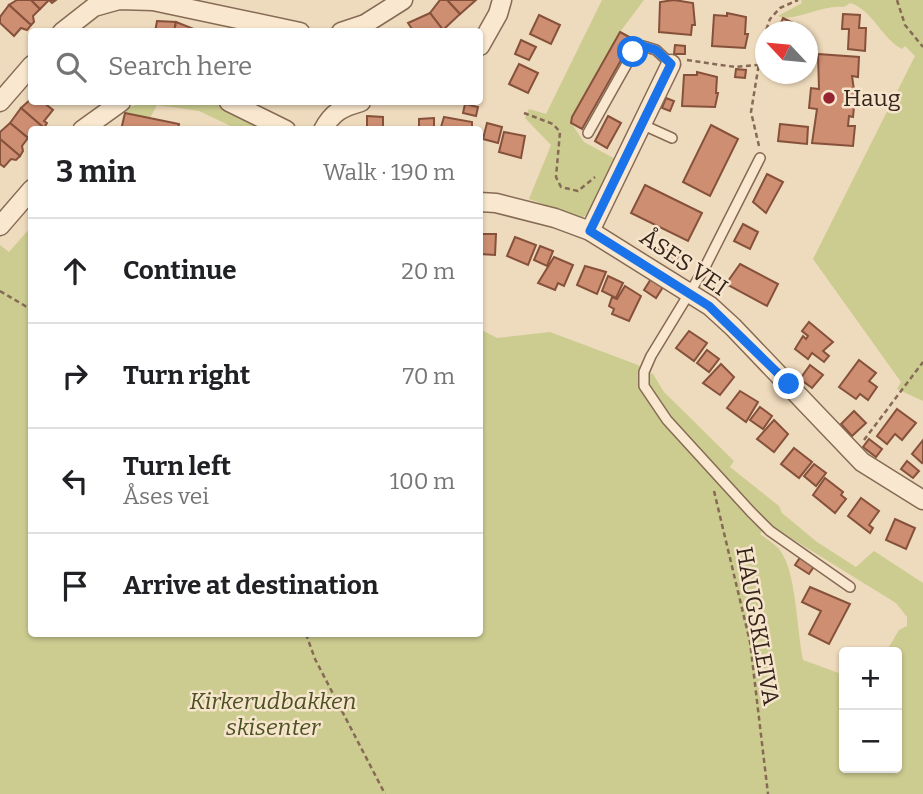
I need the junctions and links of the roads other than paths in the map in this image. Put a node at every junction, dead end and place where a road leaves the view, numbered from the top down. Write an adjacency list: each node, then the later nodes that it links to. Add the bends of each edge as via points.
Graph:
1 (404, 0): 5 (street)
2 (502, 0): 6 (street)
3 (67, 28): 4 (street, via 94,7 120,0 153,1)
4 (281, 28)
5 (353, 28)
6 (483, 41)
7 (671, 64): 13 (street); 17 (lane, via 656,50 643,46 633,52)
8 (28, 70): 9 (street)
9 (0, 102)
10 (117, 105): 14 (street)
11 (235, 105): 15 (street)
12 (350, 105): 16 (street, via 329,118)
13 (641, 124): 18 (lane); 23 (street)
14 (88, 126)
15 (278, 126)
16 (325, 126)
17 (588, 133)
18 (672, 138)
19 (760, 158): 24 (lane)
20 (28, 194): 22 (street)
21 (483, 202): 23 (street, ÅSES VEI)
22 (0, 226)
23 (590, 231): 24 (street, ÅSES VEI)
24 (689, 293): 25 (street, ÅSES VEI, via 733,327 854,454); 26 (lane, via 651,356 644,386 667,420 770,531)
25 (923, 500)
26 (850, 587)

